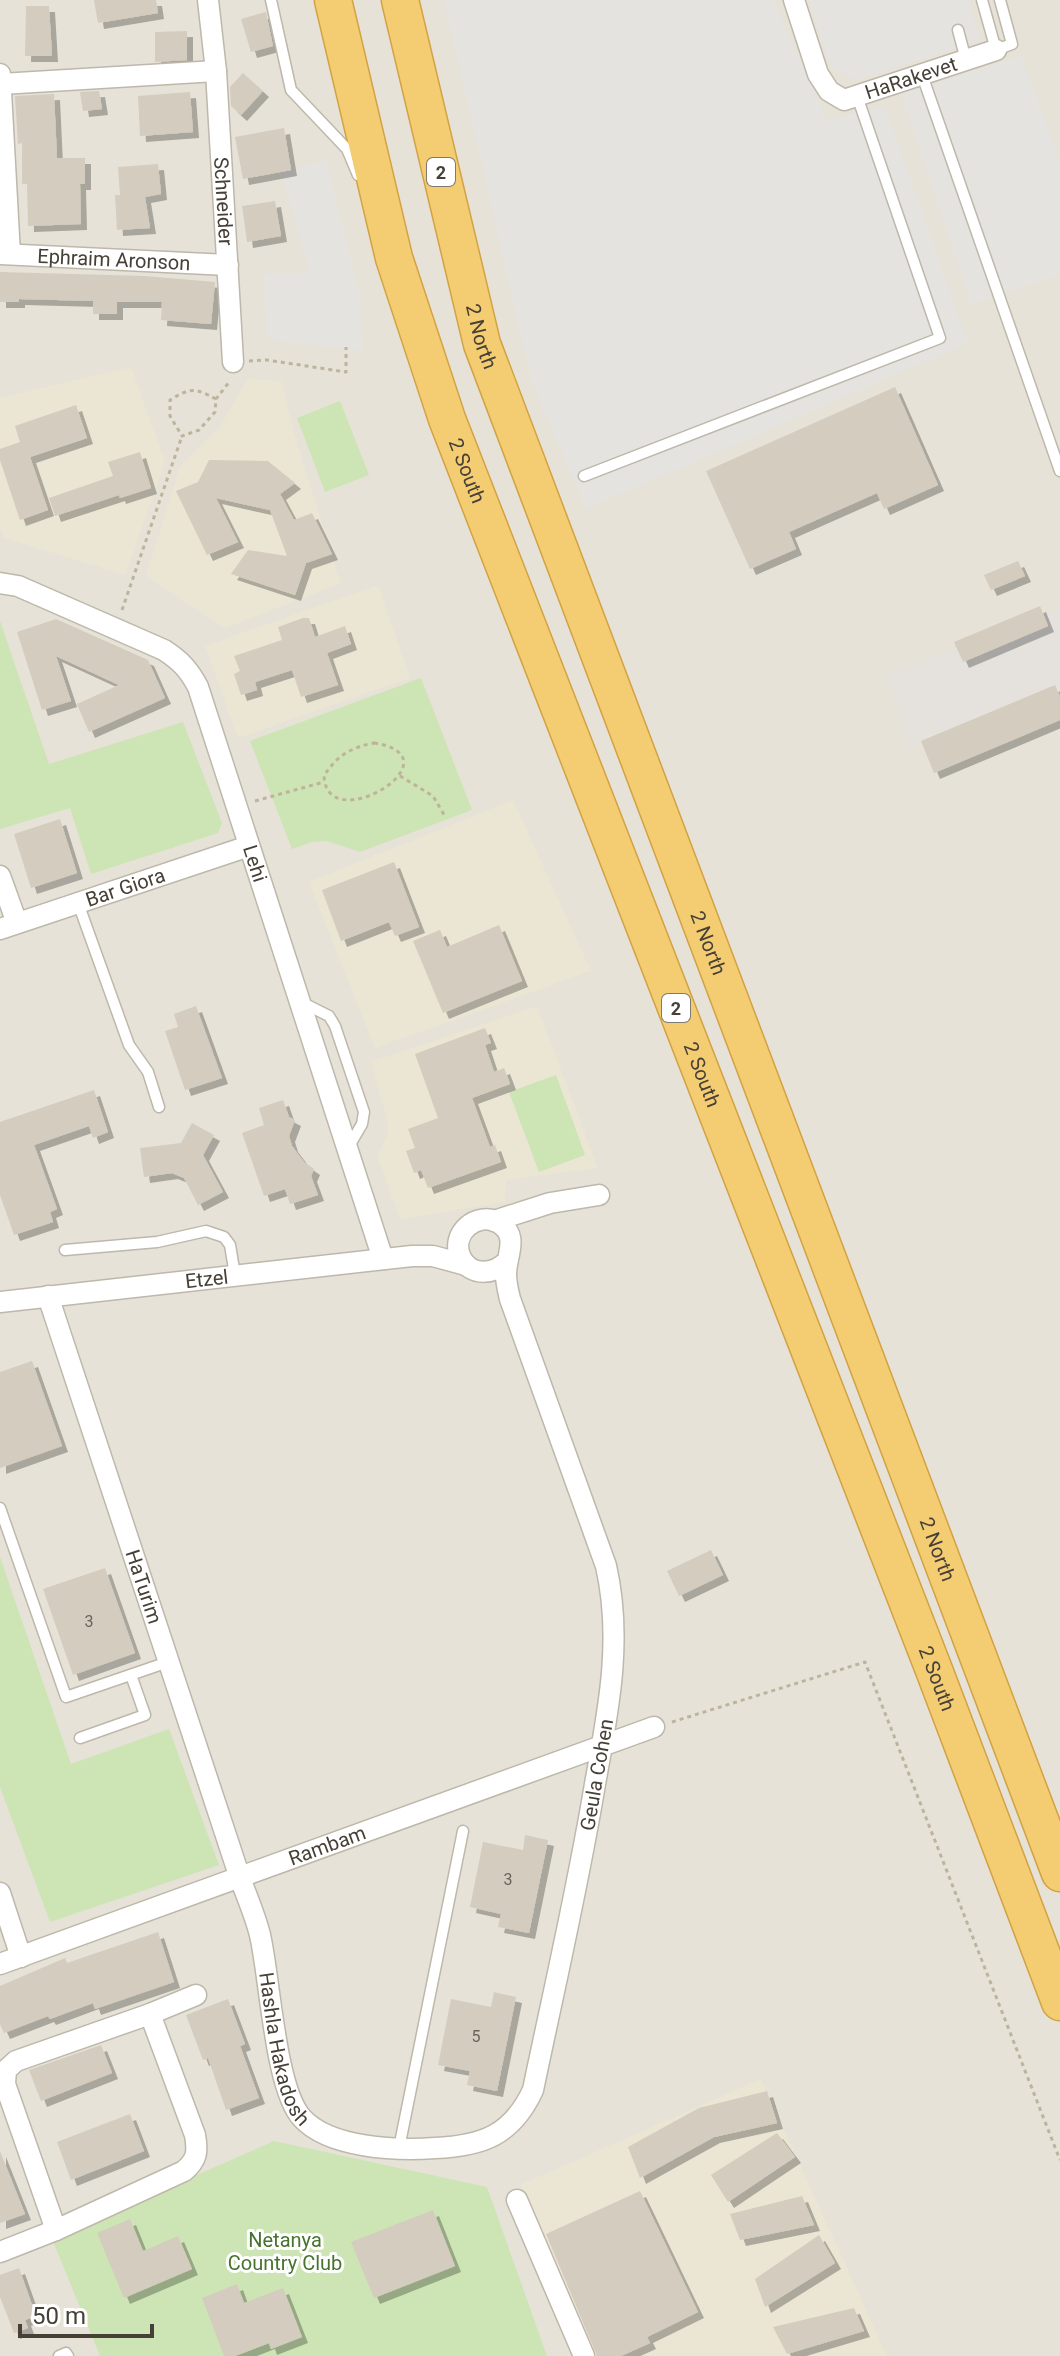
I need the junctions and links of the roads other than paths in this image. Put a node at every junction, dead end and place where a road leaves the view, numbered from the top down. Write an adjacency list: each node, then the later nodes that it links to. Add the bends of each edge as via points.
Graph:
1 (208, 0): 12 (street, Schneider)
2 (271, 0): 18 (lane, via 291,90 347,149)
3 (333, 0): 18 (highway, 2 South / 2)
4 (400, 0): 20 (highway, 2 North / 2)
5 (426, 0): 20 (highway)
6 (794, 0): 16 (street, HaRakevet, via 823,82 844,100)
7 (982, 0): 10 (lane)
8 (1000, 0): 10 (lane, via 1012,44)
9 (958, 30): 11 (lane)
10 (996, 50): 11 (street, HaRakevet)
11 (966, 60): 14 (street, HaRakevet)
12 (216, 71): 15 (street); 19 (street, Schneider)
13 (0, 74): 15 (street)
14 (922, 75): 16 (street, HaRakevet); 22 (lane)
15 (1, 84): 17 (street)
16 (857, 96): 23 (lane, via 940,338)
17 (5, 254): 19 (street, Ephraim Aronson)
18 (394, 258): 56 (highway, 2 South / 2, via 447,419)
19 (228, 265): 21 (street, Schneider)
20 (482, 344): 50 (highway, 2 North / 2)
21 (233, 362)
22 (1060, 471)
23 (584, 476)
24 (0, 583): 25 (street, Lehi, via 18,586 182,661 198,687)
25 (249, 846): 27 (street, Bar Giora); 37 (street, Lehi)
26 (0, 876): 28 (street)
27 (78, 903): 28 (street, Bar Giora); 29 (lane, via 129,1045 148,1072)
28 (8, 926)
29 (159, 1107)
30 (599, 1195): 31 (street)
31 (533, 1209): 32 (street); 35 (street, via 520,1224)
32 (494, 1221): 33 (street); 35 (street, via 504,1227)
33 (465, 1227): 36 (street, Etzel); 38 (street, via 459,1252)
34 (65, 1250): 39 (lane, via 157,1242 206,1231 230,1245)
35 (510, 1251): 38 (street, via 495,1270); 42 (street, Geula Cohen, via 507,1286)
36 (412, 1256): 37 (street, Etzel); 38 (street, Etzel, via 433,1256)
37 (383, 1259): 39 (street, Etzel)
38 (472, 1268): 42 (street, Geula Cohen)
39 (235, 1275): 40 (street, Etzel)
40 (48, 1296): 41 (street, Etzel); 44 (street, HaTurim)
41 (0, 1302)
42 (515, 1313): 48 (street, Geula Cohen, via 611,1588 614,1653)
43 (0, 1508): 45 (lane, via 66,1697)
44 (168, 1662): 45 (lane); 51 (street, HaTurim)
45 (131, 1675): 47 (lane, via 145,1715)
46 (654, 1727): 48 (street, Rambam)
47 (80, 1738)
48 (602, 1746): 51 (street, Rambam); 58 (street, Geula Cohen, via 533,2090 523,2110 508,2127 464,2147)
49 (463, 1831): 58 (lane)
50 (1060, 1873)
51 (240, 1878): 53 (street, Rambam); 58 (street, Hashla Hakadosh, via 260,1936 292,2105 316,2130 336,2139)
52 (0, 1893): 53 (street)
53 (21, 1957): 54 (street, Rambam)
54 (0, 1964)
55 (196, 1995): 57 (street)
56 (1060, 2002)
57 (150, 2014): 60 (street, via 195,2135 195,2162); 60 (street, via 16,2061 6,2070 5,2084)
58 (399, 2148)
59 (517, 2200): 64 (street)
60 (56, 2230): 61 (street)
61 (0, 2252)
62 (59, 2356): 63 (lane)
63 (68, 2356)
64 (584, 2356)

